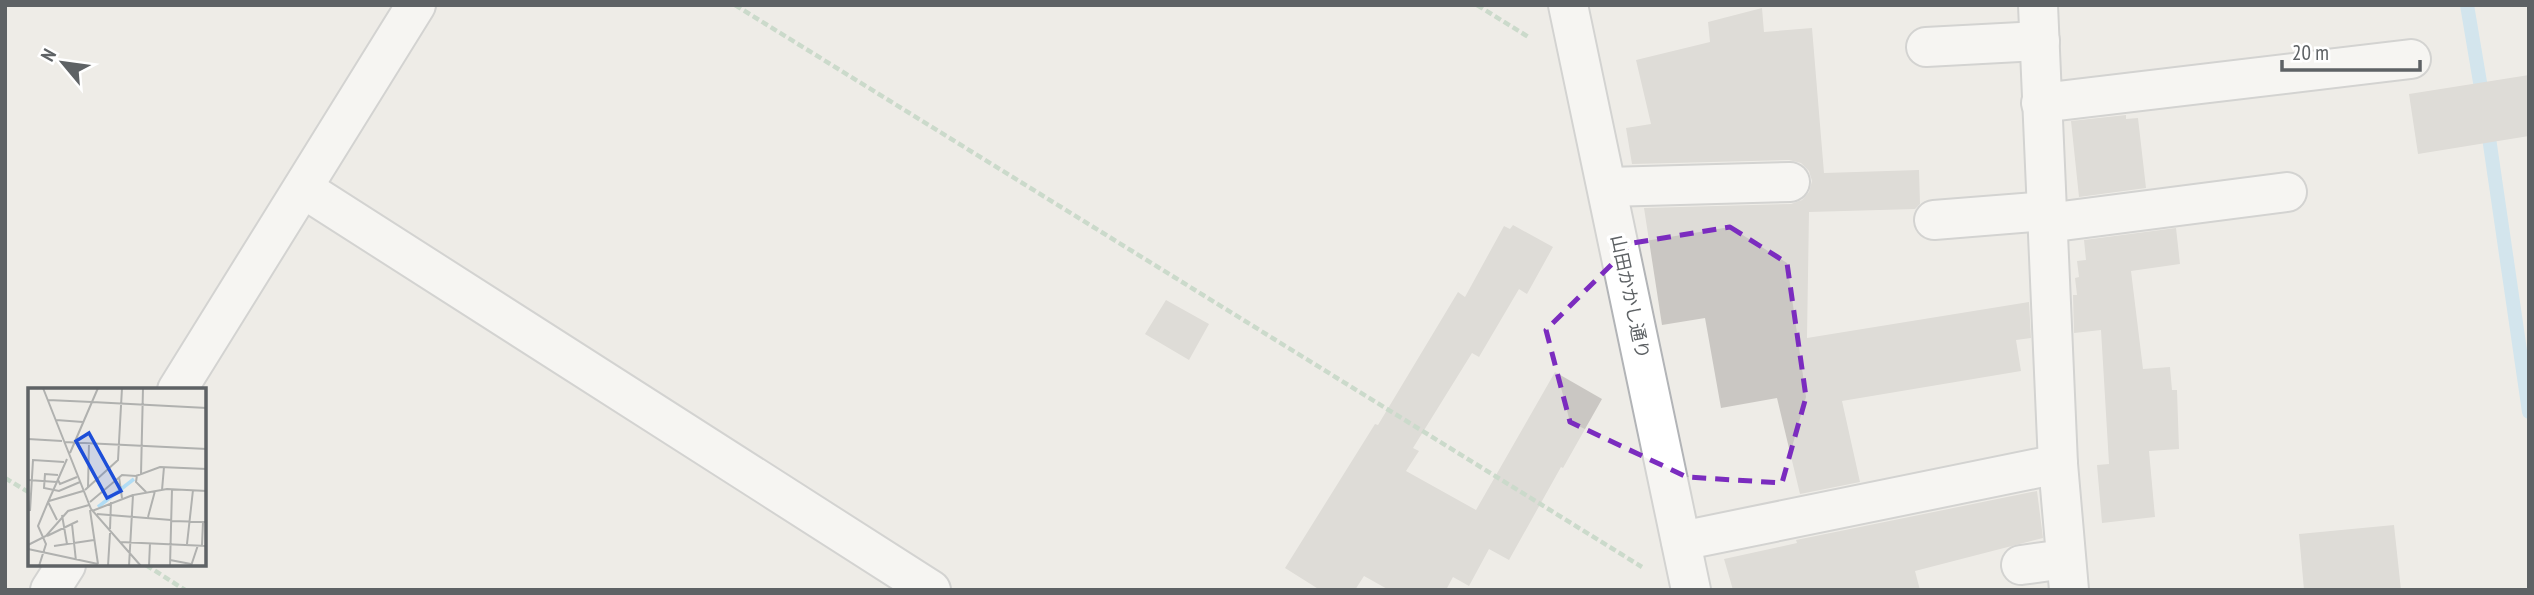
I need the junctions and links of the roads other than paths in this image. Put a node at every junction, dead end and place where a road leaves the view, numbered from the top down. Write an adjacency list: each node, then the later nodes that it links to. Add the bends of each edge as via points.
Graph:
1 (416, 5): 9 (street)
2 (1568, 5): 8 (street, 山田かかし通り)
3 (2039, 23): 4 (street); 6 (street)
4 (1926, 47)
5 (2411, 59): 6 (street)
6 (2041, 103): 11 (street)
7 (1790, 183): 8 (street)
8 (1607, 187): 15 (street, 山田かかし通り)
9 (304, 189): 13 (street); 20 (street)
10 (2287, 192): 11 (street)
11 (2046, 217): 12 (street); 14 (street)
12 (1934, 220)
13 (178, 388)
14 (2058, 464): 15 (street); 18 (street)
15 (1681, 541): 21 (street, 山田かかし通り)
16 (2021, 565): 18 (street)
17 (65, 567): 19 (street)
18 (2067, 574)
19 (50, 590)
20 (931, 590)
21 (1691, 590)

